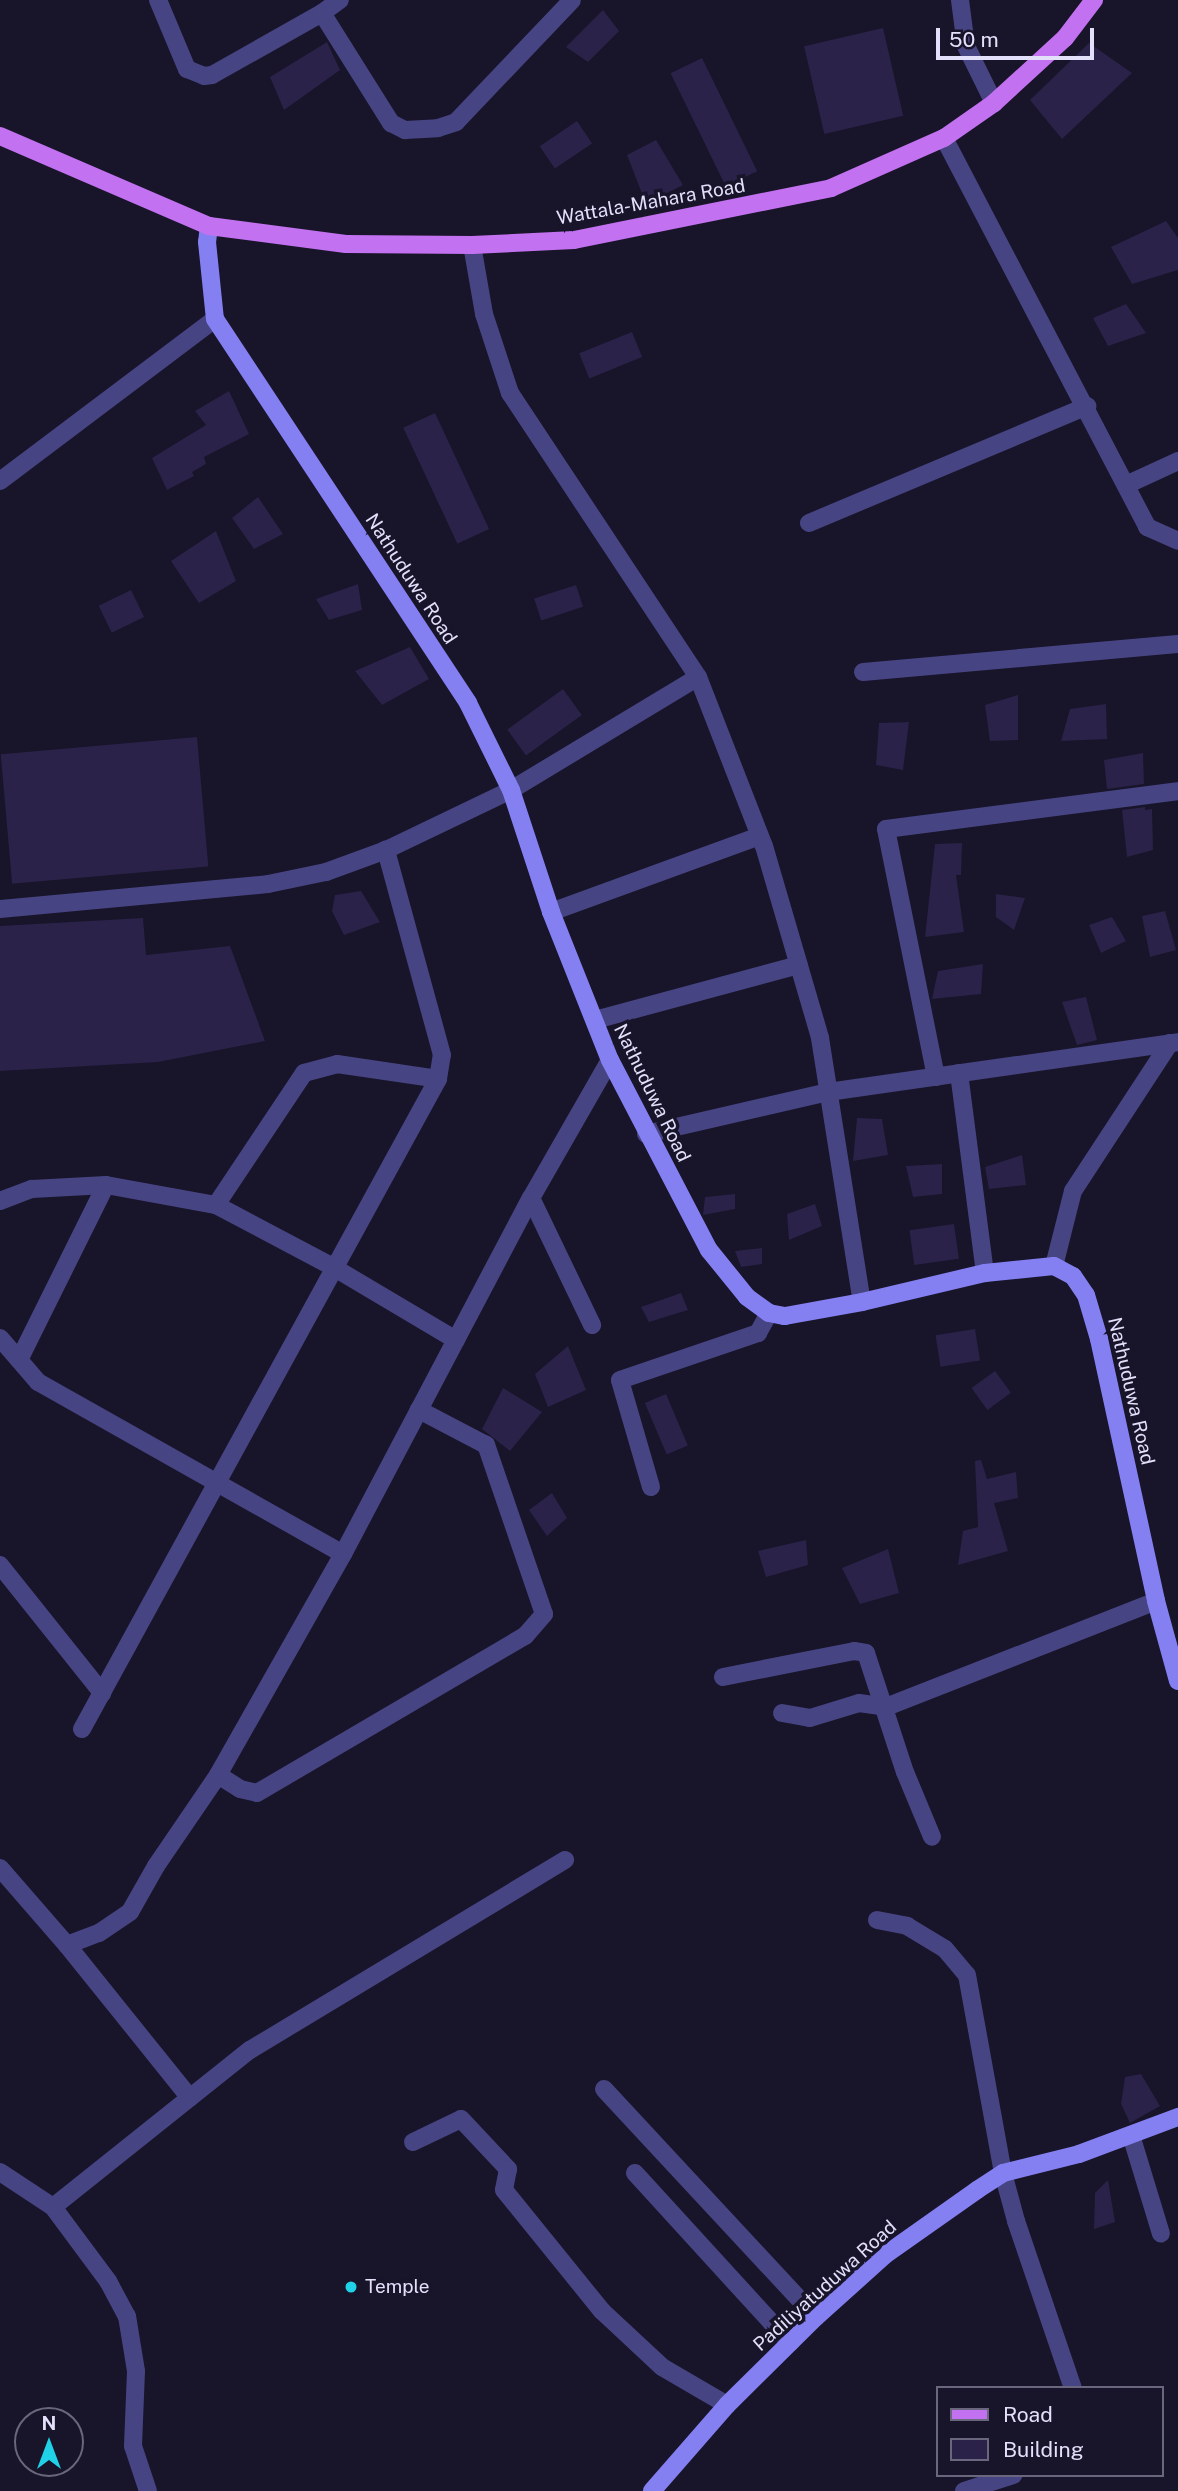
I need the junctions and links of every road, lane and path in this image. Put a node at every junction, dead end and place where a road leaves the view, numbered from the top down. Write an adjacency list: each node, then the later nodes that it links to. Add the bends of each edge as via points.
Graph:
1 (158, 0): 6 (street, via 187,69 204,76)
2 (340, 0): 6 (street)
3 (572, 0): 6 (street, via 456,122 405,130 391,122)
4 (960, 0): 7 (street, via 966,46)
5 (1094, 0): 7 (main road, Wattala-Mahara Road, via 1065,38)
6 (322, 13)
7 (994, 103): 8 (main road, Wattala-Mahara Road)
8 (944, 138): 11 (main road, Wattala-Mahara Road, via 831,188 574,240); 13 (street)
9 (2, 140): 10 (main road, Wattala-Mahara Road)
10 (209, 226): 11 (main road, Wattala-Mahara Road, via 346,244); 12 (street, Nathuduwa Road)
11 (472, 245): 21 (street, via 484,314 510,393)
12 (215, 320): 15 (street); 22 (street, Nathuduwa Road, via 468,703)
13 (1087, 407): 16 (street); 17 (street)
14 (1178, 461): 16 (street)
15 (0, 481)
16 (1126, 485): 18 (street, via 1147,527)
17 (809, 523)
18 (1178, 541)
19 (1178, 644): 20 (street)
20 (863, 672)
21 (698, 677): 22 (street); 24 (street)
22 (511, 790): 25 (street); 27 (street, Nathuduwa Road)
23 (1178, 791): 33 (street, via 886,829)
24 (760, 836): 27 (street); 28 (street)
25 (386, 850): 26 (street, via 326,872 268,884); 34 (street, via 442,1055)
26 (0, 909)
27 (551, 912): 29 (street, Nathuduwa Road)
28 (799, 965): 29 (street); 35 (street, via 820,1038)
29 (595, 1020): 31 (street, Nathuduwa Road)
30 (1174, 1043): 32 (street); 41 (street, via 1073,1191)
31 (610, 1060): 36 (street, Nathuduwa Road); 38 (street)
32 (960, 1073): 33 (street); 43 (street)
33 (936, 1077): 35 (street)
34 (438, 1079): 40 (street, via 337,1063 304,1073); 42 (street)
35 (828, 1092): 36 (street); 44 (street)
36 (646, 1134): 45 (street, Nathuduwa Road, via 709,1250 747,1297)
37 (106, 1185): 39 (street, via 32,1189); 40 (street); 49 (street)
38 (531, 1198): 46 (street); 48 (street)
39 (0, 1201)
40 (216, 1205): 42 (street)
41 (1054, 1266): 43 (street); 55 (street, Nathuduwa Road, via 1073,1276 1086,1295 1100,1339)
42 (333, 1267): 48 (street); 51 (street)
43 (985, 1273): 44 (street)
44 (863, 1302): 45 (street, via 785,1316)
45 (769, 1313): 52 (street, via 758,1333 620,1380)
46 (592, 1325)
47 (0, 1338): 49 (street)
48 (456, 1339): 50 (street)
49 (19, 1360): 51 (street, via 38,1382)
50 (419, 1410): 53 (street); 62 (street, via 486,1445 544,1614 525,1636 257,1793)
51 (215, 1485): 53 (street); 58 (street)
52 (651, 1487)
53 (343, 1555): 62 (street)
54 (0, 1565): 58 (street)
55 (1156, 1601): 57 (street, Nathuduwa Road); 59 (street)
56 (723, 1677): 59 (street, via 854,1651 866,1653)
57 (1178, 1681)
58 (102, 1693): 61 (street)
59 (886, 1707): 60 (street, via 859,1703 810,1718); 63 (street, via 905,1772)
60 (782, 1713)
61 (82, 1729)
62 (218, 1775): 67 (street, via 130,1912 99,1933)
63 (932, 1837)
64 (565, 1860): 69 (street, via 250,2050)
65 (0, 1868): 67 (street)
66 (877, 1920): 75 (street, via 907,1926 945,1949 967,1975)
67 (67, 1945): 69 (street)
68 (604, 2089): 78 (street)
69 (190, 2098): 76 (street)
70 (1178, 2117): 71 (street, Padiliyatuduwa Road)
71 (1131, 2134): 75 (street, Padiliyatuduwa Road, via 1079,2154); 77 (street)
72 (413, 2142): 81 (street, via 461,2119 508,2169 504,2190 602,2311 662,2367)
73 (0, 2172): 76 (street)
74 (635, 2173): 79 (street)
75 (1003, 2173): 78 (street, Padiliyatuduwa Road, via 885,2255); 80 (street)
76 (52, 2207): 83 (street, via 108,2281 127,2316 136,2371 133,2446)
77 (1161, 2234)
78 (816, 2317): 79 (street, Padiliyatuduwa Road)
79 (790, 2343): 81 (street, Padiliyatuduwa Road)
80 (1072, 2386)
81 (727, 2405): 84 (street, Padiliyatuduwa Road)
82 (1007, 2477): 85 (street)
83 (148, 2491)
84 (652, 2491)
85 (964, 2491)

